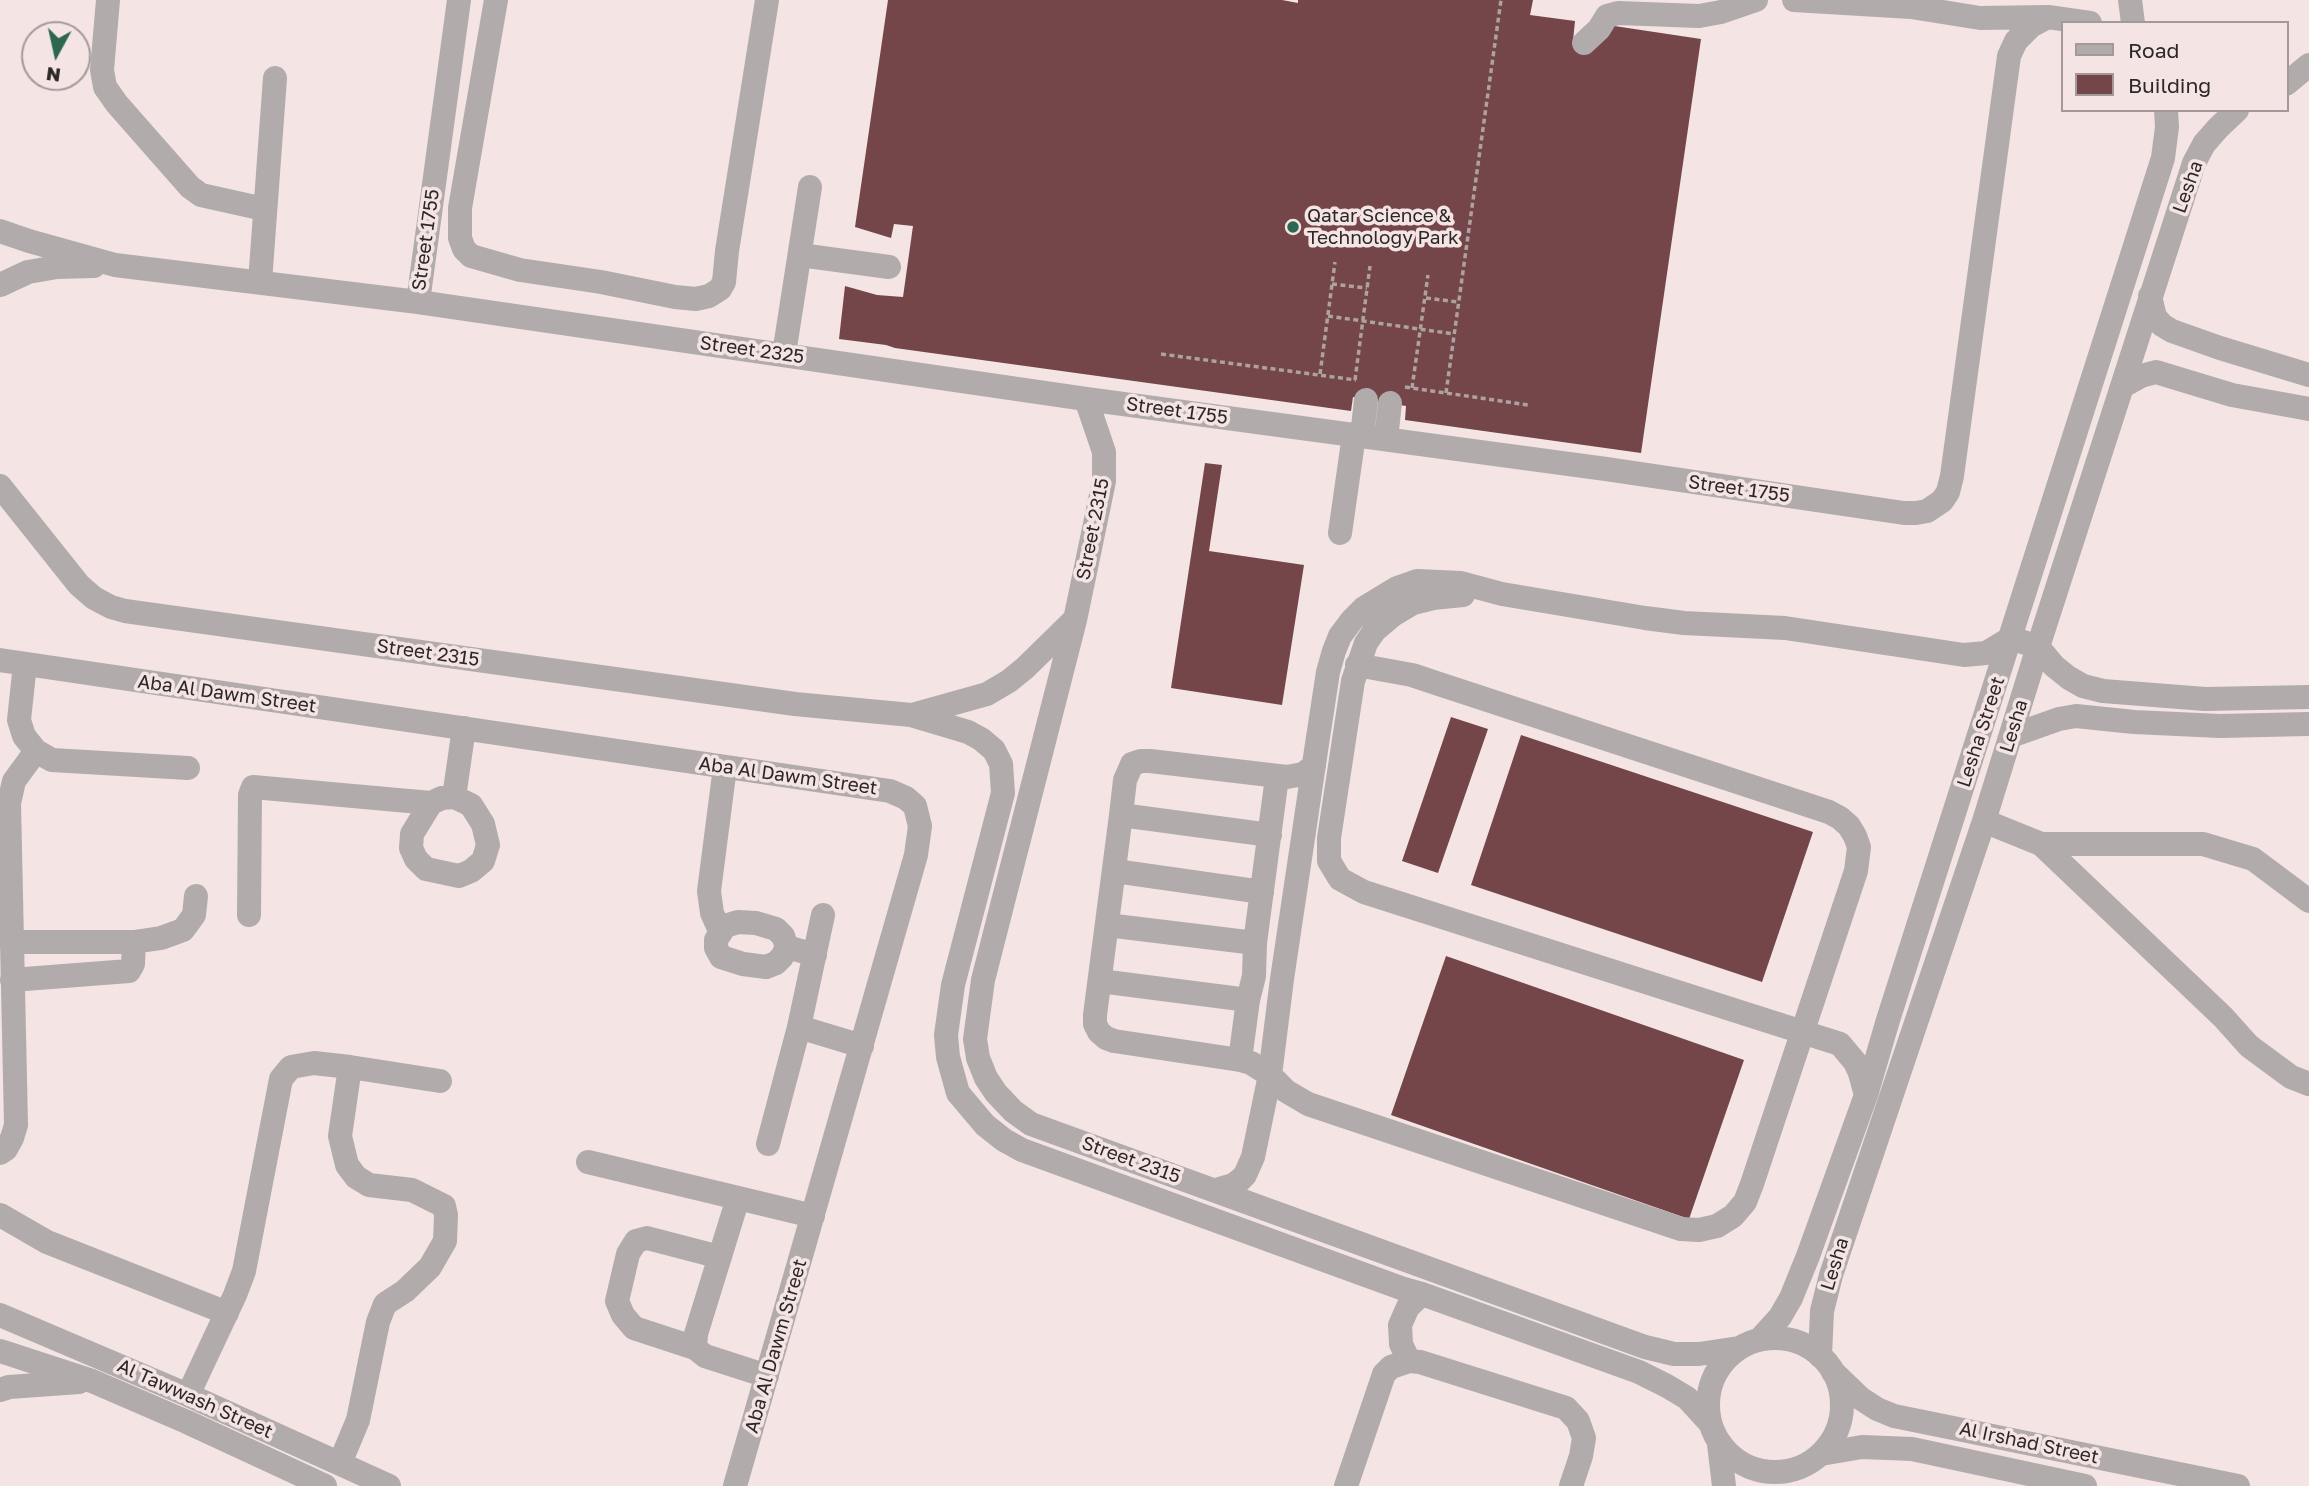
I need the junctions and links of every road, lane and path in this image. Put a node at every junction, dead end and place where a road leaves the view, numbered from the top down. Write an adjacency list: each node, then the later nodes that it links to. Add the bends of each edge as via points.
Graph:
1 (108, 0): 25 (street, via 104,87 190,187 201,195)
2 (459, 0): 22 (street, Street 1755)
3 (496, 0): 23 (street)
4 (767, 0): 23 (street, via 724,282 709,296 676,297 520,270 471,256 460,238)
5 (1501, 0): 40 (path)
6 (1756, 0): 15 (street, via 1699,16 1618,13 1607,16)
7 (1794, 0): 10 (street)
8 (1880, 0): 10 (street)
9 (2130, 0): 14 (street)
10 (1911, 7): 12 (street)
11 (2048, 17): 12 (street); 13 (street); 16 (street, Street 1755, via 2016,41)
12 (1980, 18): 16 (street, via 2000,30)
13 (2076, 21)
14 (2133, 21)
15 (1584, 43)
16 (2009, 56): 59 (street, Street 1755, via 1952,476 1948,492 1935,507 1904,513)
17 (2309, 65): 19 (street)
18 (275, 78): 25 (street)
19 (2288, 82)
20 (2166, 112): 64 (street, Lesha Street, via 2163,158)
21 (2235, 112): 37 (street, Lesha, via 2204,144 2194,163)
22 (440, 138): 23 (street); 39 (street, Street 1755)
23 (471, 142)
24 (810, 187): 27 (street)
25 (264, 209): 33 (street)
26 (0, 230): 29 (street)
27 (800, 255): 31 (street); 46 (street)
28 (1335, 261): 34 (path)
29 (115, 265): 33 (street, Street 1755); 35 (street, via 28,272)
30 (1370, 266): 36 (path)
31 (889, 267)
32 (1428, 275): 38 (path)
33 (260, 282): 39 (street, Street 1755)
34 (1332, 284): 36 (path); 41 (path)
35 (0, 285)
36 (1367, 288): 42 (path)
37 (2150, 296): 45 (street, via 2162,325); 50 (street, Lesha)
38 (1425, 298): 40 (path); 43 (path)
39 (418, 302): 46 (street, Street 2325)
40 (1458, 302): 44 (path)
41 (1328, 316): 42 (path); 48 (path)
42 (1363, 321): 43 (path); 51 (path)
43 (1420, 329): 44 (path); 53 (path)
44 (1454, 334): 54 (path)
45 (2220, 348): 49 (street); 52 (street, via 2225,371)
46 (784, 354): 56 (street, Street 2325)
47 (1161, 354): 48 (path)
48 (1320, 375): 51 (path)
49 (2309, 375)
50 (2123, 386): 52 (street, via 2155,372); 65 (street, Lesha)
51 (1362, 387): 59 (street)
52 (2207, 387): 58 (street)
53 (1412, 388): 54 (path); 55 (path)
54 (1446, 393): 57 (path)
55 (1396, 395): 59 (street)
56 (1086, 398): 59 (street, Street 1755); 63 (street, Street 2315, via 1105,461)
57 (1528, 405)
58 (2309, 409)
59 (1368, 436): 61 (street)
60 (0, 486): 70 (street, Street 2315, via 79,585 118,609 795,704)
61 (1340, 533)
62 (1502, 594): 64 (street, via 1645,618 1785,628 1964,655 1986,653); 68 (street, via 1413,603 1375,630); 75 (street, via 1461,583 1417,581 1364,608 1340,636 1334,652)
63 (1074, 620): 70 (street, Street 2315, via 1010,681 987,694); 113 (street, Street 2315, via 982,980 975,1038 978,1058 996,1093 1031,1124)
64 (2011, 638): 65 (street); 109 (street, Lesha Street)
65 (2038, 647): 69 (street, via 2069,678 2103,691 2206,699); 73 (street, Lesha)
66 (0, 660): 67 (street, Aba Al Dawm Street)
67 (25, 664): 72 (street, Aba Al Dawm Street); 74 (street, via 19,720)
68 (1357, 665): 102 (street, via 1329,838 1329,861 1340,879 1364,892); 102 (street, via 1439,684 1840,818 1856,836 1859,859)
69 (2309, 697)
70 (911, 715): 118 (street, Street 2315, via 981,739 1001,764 1003,793 953,985 946,1035 958,1093 985,1125 1022,1150)
71 (2309, 724): 73 (street, via 2220,726 2076,716)
72 (464, 728): 76 (street, Aba Al Dawm Street); 87 (street, via 443,800 253,787)
73 (2011, 736): 80 (street, Lesha)
74 (36, 751): 77 (street, via 52,760); 91 (street, via 14,781 9,803)
75 (1314, 766): 78 (street, via 1296,777); 106 (street)
76 (725, 767): 90 (street, via 709,891); 103 (street, Aba Al Dawm Street, via 890,790 915,806 920,826 916,855)
77 (188, 768)
78 (1277, 777): 79 (street, via 1141,761 1127,772); 81 (street)
79 (1121, 815): 81 (street); 83 (street)
80 (1984, 821): 82 (street); 125 (street, Lesha, via 1831,1275 1822,1311)
81 (1270, 835): 84 (street)
82 (2040, 844): 86 (street, via 2203,844 2253,859); 108 (street, via 2249,1046 2291,1077)
83 (1115, 871): 84 (street); 89 (street)
84 (1262, 892): 94 (street)
85 (196, 896): 93 (street, via 194,915 183,930)
86 (2309, 901)
87 (249, 915)
88 (823, 915): 96 (street)
89 (1107, 925): 94 (street); 99 (street)
90 (720, 931): 95 (street, via 738,922 756,923 776,929); 95 (street, via 716,948 721,957 743,964 766,967 776,963)
91 (10, 942): 92 (street); 98 (street)
92 (100, 942): 93 (street); 97 (street)
93 (134, 942): 97 (street, via 129,971)
94 (1255, 943): 100 (street)
95 (788, 947): 96 (street)
96 (815, 955): 101 (street)
97 (102, 975): 98 (street)
98 (12, 979): 111 (street, via 16,1125)
99 (1100, 981): 100 (street); 104 (street, via 1095,1024 1106,1038)
100 (1248, 1000): 104 (street)
101 (799, 1027): 103 (street); 110 (street)
102 (1803, 1031): 106 (street, via 1745,1202 1717,1226 1699,1230 1681,1229 1308,1104); 109 (street, via 1840,1044 1855,1062)
103 (862, 1046): 116 (street, Aba Al Dawm Street)
104 (1240, 1059): 106 (street)
105 (350, 1067): 107 (street); 119 (street, via 314,1063 291,1067 281,1079 244,1271); 133 (street, via 340,1136 346,1165 369,1185 412,1190 444,1206 446,1215 445,1241 429,1267 385,1304 358,1420)
106 (1270, 1075): 113 (street, via 1250,1165 1233,1185)
107 (440, 1081)
108 (2309, 1084)
109 (1866, 1095): 121 (street, Lesha Street, via 1791,1298 1780,1317)
110 (768, 1144)
111 (0, 1153)
112 (588, 1163): 114 (street)
113 (1216, 1190): 121 (street, Street 2315, via 1644,1347 1699,1354)
114 (738, 1198): 116 (street); 117 (street)
115 (0, 1215): 119 (street, via 47,1242)
116 (813, 1216): 126 (street, Aba Al Dawm Street)
117 (720, 1257): 122 (street); 122 (street, via 647,1238 636,1241 628,1254 617,1301 623,1315 634,1328)
118 (1422, 1294): 124 (street, via 1408,1307 1401,1325 1401,1344); 130 (street, Street 2315, via 1639,1372 1687,1398)
119 (227, 1313): 129 (street)
120 (0, 1315): 129 (street, Al Tawwash Street)
121 (1749, 1344): 125 (street, via 1791,1340 1812,1349); 130 (street, via 1721,1364 1710,1386 1707,1410)
122 (695, 1348): 126 (street, via 705,1356)
123 (0, 1351): 127 (street, Al Tawwash Street)
124 (1409, 1361): 139 (street, via 1384,1374); 140 (street, via 1566,1408 1578,1421 1584,1438)
125 (1827, 1364): 131 (street, via 1840,1391 1842,1410 1833,1439); 143 (street, Al Irshad Street, via 1860,1398 1894,1416)
126 (767, 1376): 138 (street, Aba Al Dawm Street)
127 (92, 1381): 128 (street); 132 (street, Al Tawwash Street)
128 (0, 1390)
129 (188, 1395): 133 (street, Al Tawwash Street)
130 (1714, 1433): 134 (street, via 1735,1460); 141 (street)
131 (1821, 1454): 134 (street); 142 (street, Al Irshad Street, via 1862,1447 1912,1450)
132 (267, 1459): 135 (street); 136 (street, Al Tawwash Street)
133 (340, 1463): 137 (street, Al Tawwash Street)
134 (1783, 1478)
135 (282, 1486)
136 (325, 1486)
137 (389, 1486)
138 (735, 1486)
139 (1346, 1486)
140 (1571, 1486)
141 (1724, 1486)
142 (2085, 1486)
143 (2238, 1486)

